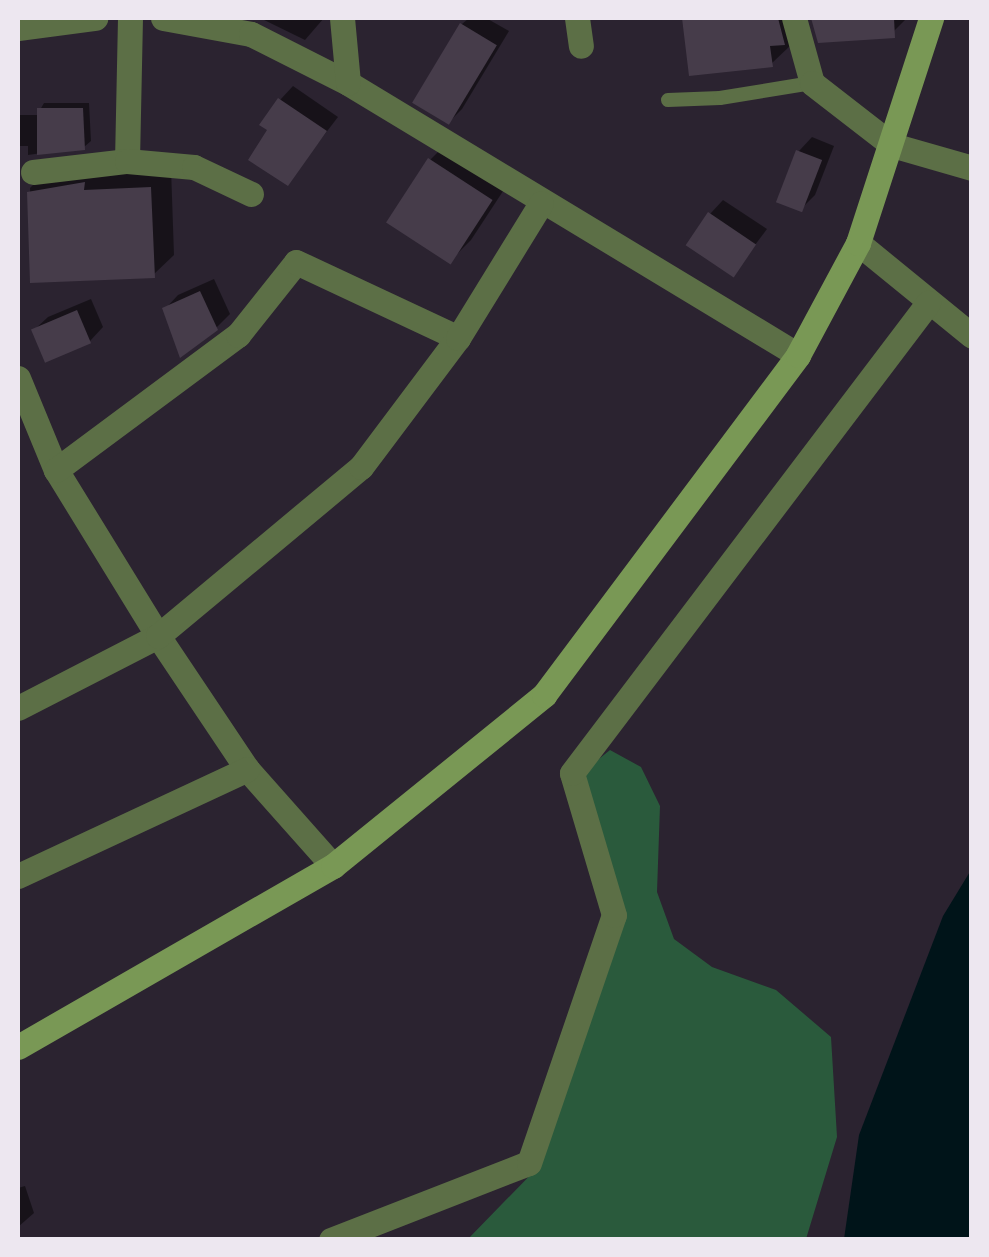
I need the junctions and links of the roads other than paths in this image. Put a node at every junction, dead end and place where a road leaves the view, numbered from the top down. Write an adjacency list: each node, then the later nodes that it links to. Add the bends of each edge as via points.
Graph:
1 (96, 18): 8 (street)
2 (130, 18): 14 (street)
3 (177, 18): 10 (street, via 251,34)
4 (342, 18): 10 (street)
5 (577, 18): 9 (street)
6 (794, 18): 11 (street)
7 (931, 18): 13 (main road)
8 (18, 28)
9 (581, 46)
10 (348, 83): 18 (street)
11 (812, 83): 12 (lane); 13 (street)
12 (668, 100)
13 (892, 145): 15 (street); 19 (main road)
14 (127, 162): 16 (street); 17 (street, via 194,167)
15 (972, 168)
16 (34, 172)
17 (251, 194)
18 (541, 203): 22 (street); 23 (street)
19 (858, 242): 20 (street); 23 (main road)
20 (928, 303): 21 (street); 32 (street, via 572,772 614,915 529,1163)
21 (972, 336)
22 (458, 338): 25 (street, via 296,262 238,335); 26 (street, via 362,467)
23 (798, 355): 29 (main road, via 544,695)
24 (18, 378): 25 (street)
25 (56, 470): 26 (street)
26 (158, 636): 27 (street); 28 (street)
27 (19, 704)
28 (247, 769): 29 (street); 30 (street)
29 (333, 866): 31 (main road)
30 (18, 876)
31 (18, 1047)
32 (331, 1240)

